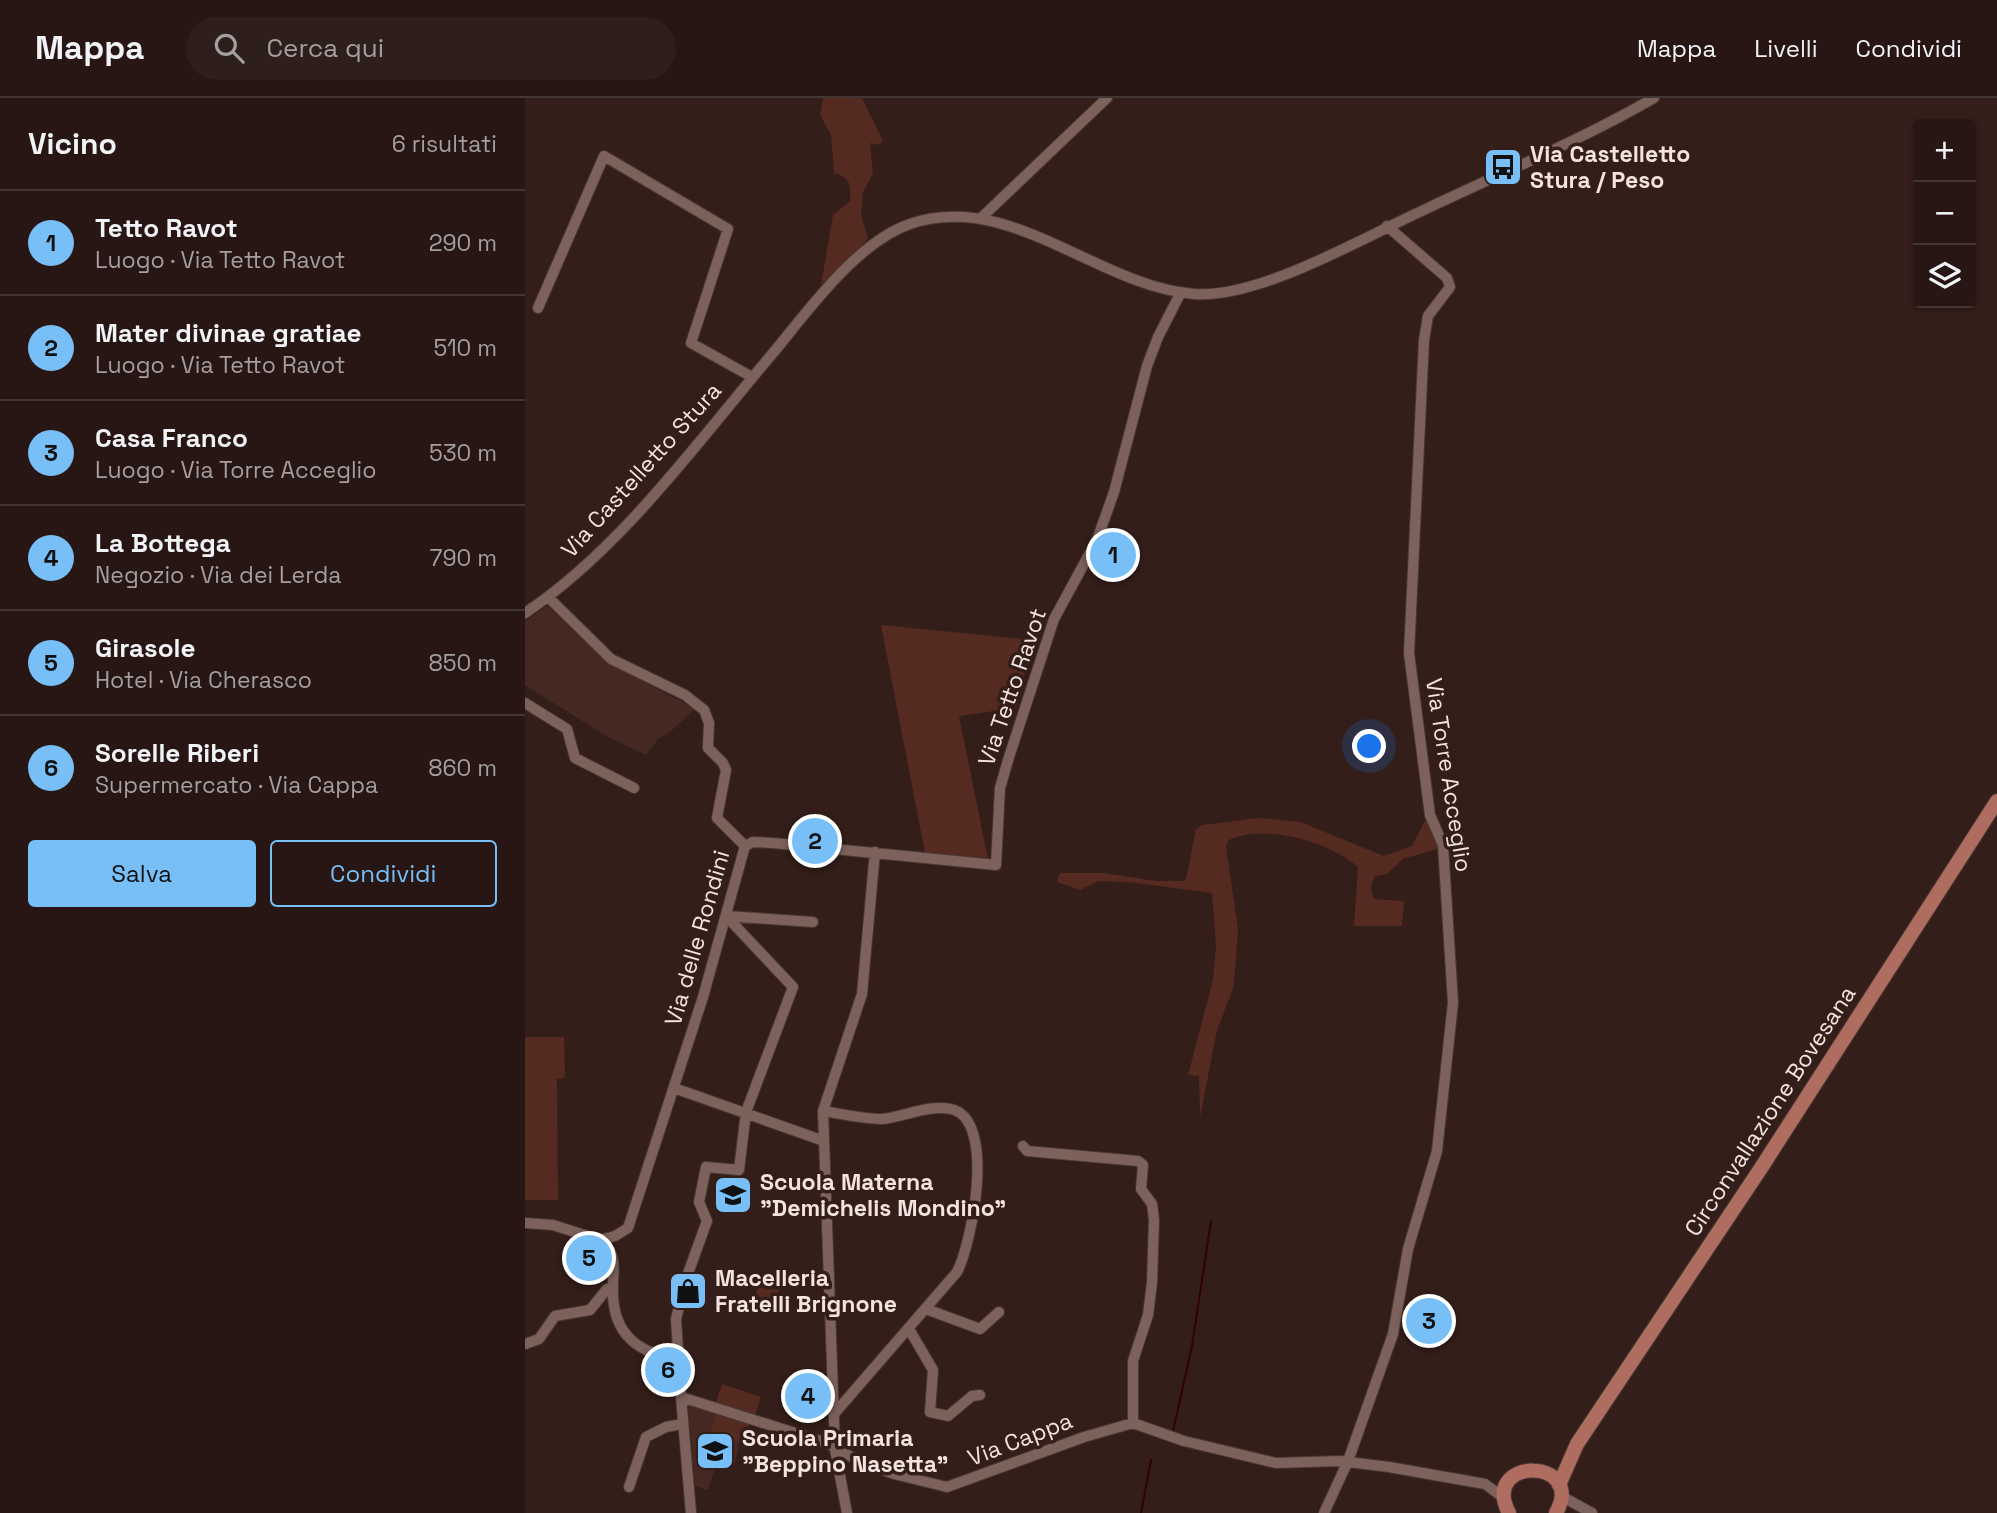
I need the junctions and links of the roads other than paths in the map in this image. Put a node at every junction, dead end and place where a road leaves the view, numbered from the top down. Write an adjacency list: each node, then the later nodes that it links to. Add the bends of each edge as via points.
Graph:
1 (1107, 98): 3 (street)
2 (1654, 98): 4 (street, Via Castelletto Stura)
3 (981, 218): 5 (street, Via Castelletto Stura, via 1140,281); 7 (street, Via Castelletto Stura, via 928,219 877,241 825,292)
4 (1387, 226): 5 (street, Via Castelletto Stura, via 1251,288 1217,294); 39 (street, Via Torre Acceglio, via 1447,278 1450,287 1428,316 1424,340 1409,653 1430,815 1443,845 1453,1003 1437,1151 1408,1249 1387,1356)
5 (1181, 292): 14 (street, Via Tetto Ravot, via 1147,366 1097,540 1054,619 1009,757 1000,788 998,863)
6 (538, 308): 7 (street, Via Castelletto Stura, via 604,156 728,229 691,343)
7 (752, 377): 8 (street, Via Castelletto Stura, via 645,503)
8 (548, 597): 9 (street, Via Castelletto Stura); 13 (street, Via delle Rondini, via 611,659 685,695 704,710 709,723 708,748 726,770 717,818)
9 (525, 612)
10 (525, 703): 11 (street, via 568,729 575,758)
11 (633, 788)
12 (1997, 801): 37 (main road, Circonvallazione Bovesana)
13 (745, 846): 14 (street, Via Tetto Ravot, via 763,842); 15 (street, Via delle Rondini)
14 (875, 852): 18 (street, via 862,994)
15 (726, 916): 16 (street); 17 (street, Via delle Rondini); 19 (street, via 793,987)
16 (813, 922)
17 (674, 1088): 19 (street); 23 (street, Via delle Rondini, via 628,1228)
18 (823, 1111): 20 (street); 25 (street, via 881,1119 951,1109 972,1125 978,1186 965,1251 957,1272)
19 (746, 1112): 20 (street); 29 (street, via 739,1170 706,1167 699,1202 707,1221 681,1292 676,1319)
20 (824, 1141): 30 (street)
21 (1023, 1146): 35 (street, via 1027,1151 1143,1165 1141,1189 1152,1204 1154,1220 1153,1270 1148,1315 1133,1362)
22 (525, 1223): 23 (street, via 553,1225)
23 (600, 1240): 24 (street, via 614,1259)
24 (613, 1288): 28 (street, via 607,1289 590,1311 555,1316 539,1339); 29 (street, via 618,1315 632,1342 647,1353)
25 (926, 1309): 26 (street, via 980,1329); 27 (street)
26 (999, 1312)
27 (909, 1329): 31 (street); 32 (street, via 933,1370 930,1412 948,1416 972,1396)
28 (525, 1344)
29 (678, 1359): 33 (street)
30 (834, 1386): 31 (street); 34 (street)
31 (853, 1392): 34 (street)
32 (980, 1395)
33 (681, 1397): 36 (street); 38 (street, Via Cappa)
34 (834, 1414): 38 (street)
35 (1133, 1423): 38 (street, Via Cappa, via 947,1487 894,1474); 39 (street, via 1215,1450 1284,1465)
36 (682, 1424): 43 (street, via 646,1437); 46 (street)
37 (1577, 1444): 40 (main road, Circonvallazione Bovesana, via 1559,1461); 44 (main road, Circonvallazione Bovesana)
38 (835, 1449): 47 (street)
39 (1348, 1461): 42 (street); 48 (street, Via Torre Acceglio)
40 (1539, 1469): 41 (main road, Circonvallazione Bovesana, via 1522,1471); 44 (main road, via 1554,1478)
41 (1509, 1481): 42 (street); 45 (main road)
42 (1485, 1484): 45 (street)
43 (629, 1487)
44 (1560, 1491): 50 (main road, Circonvallazione Bovesana); 51 (street)
45 (1504, 1498): 49 (main road)
46 (691, 1513)
47 (847, 1513)
48 (1324, 1513)
49 (1509, 1513)
50 (1556, 1513)
51 (1592, 1513)

